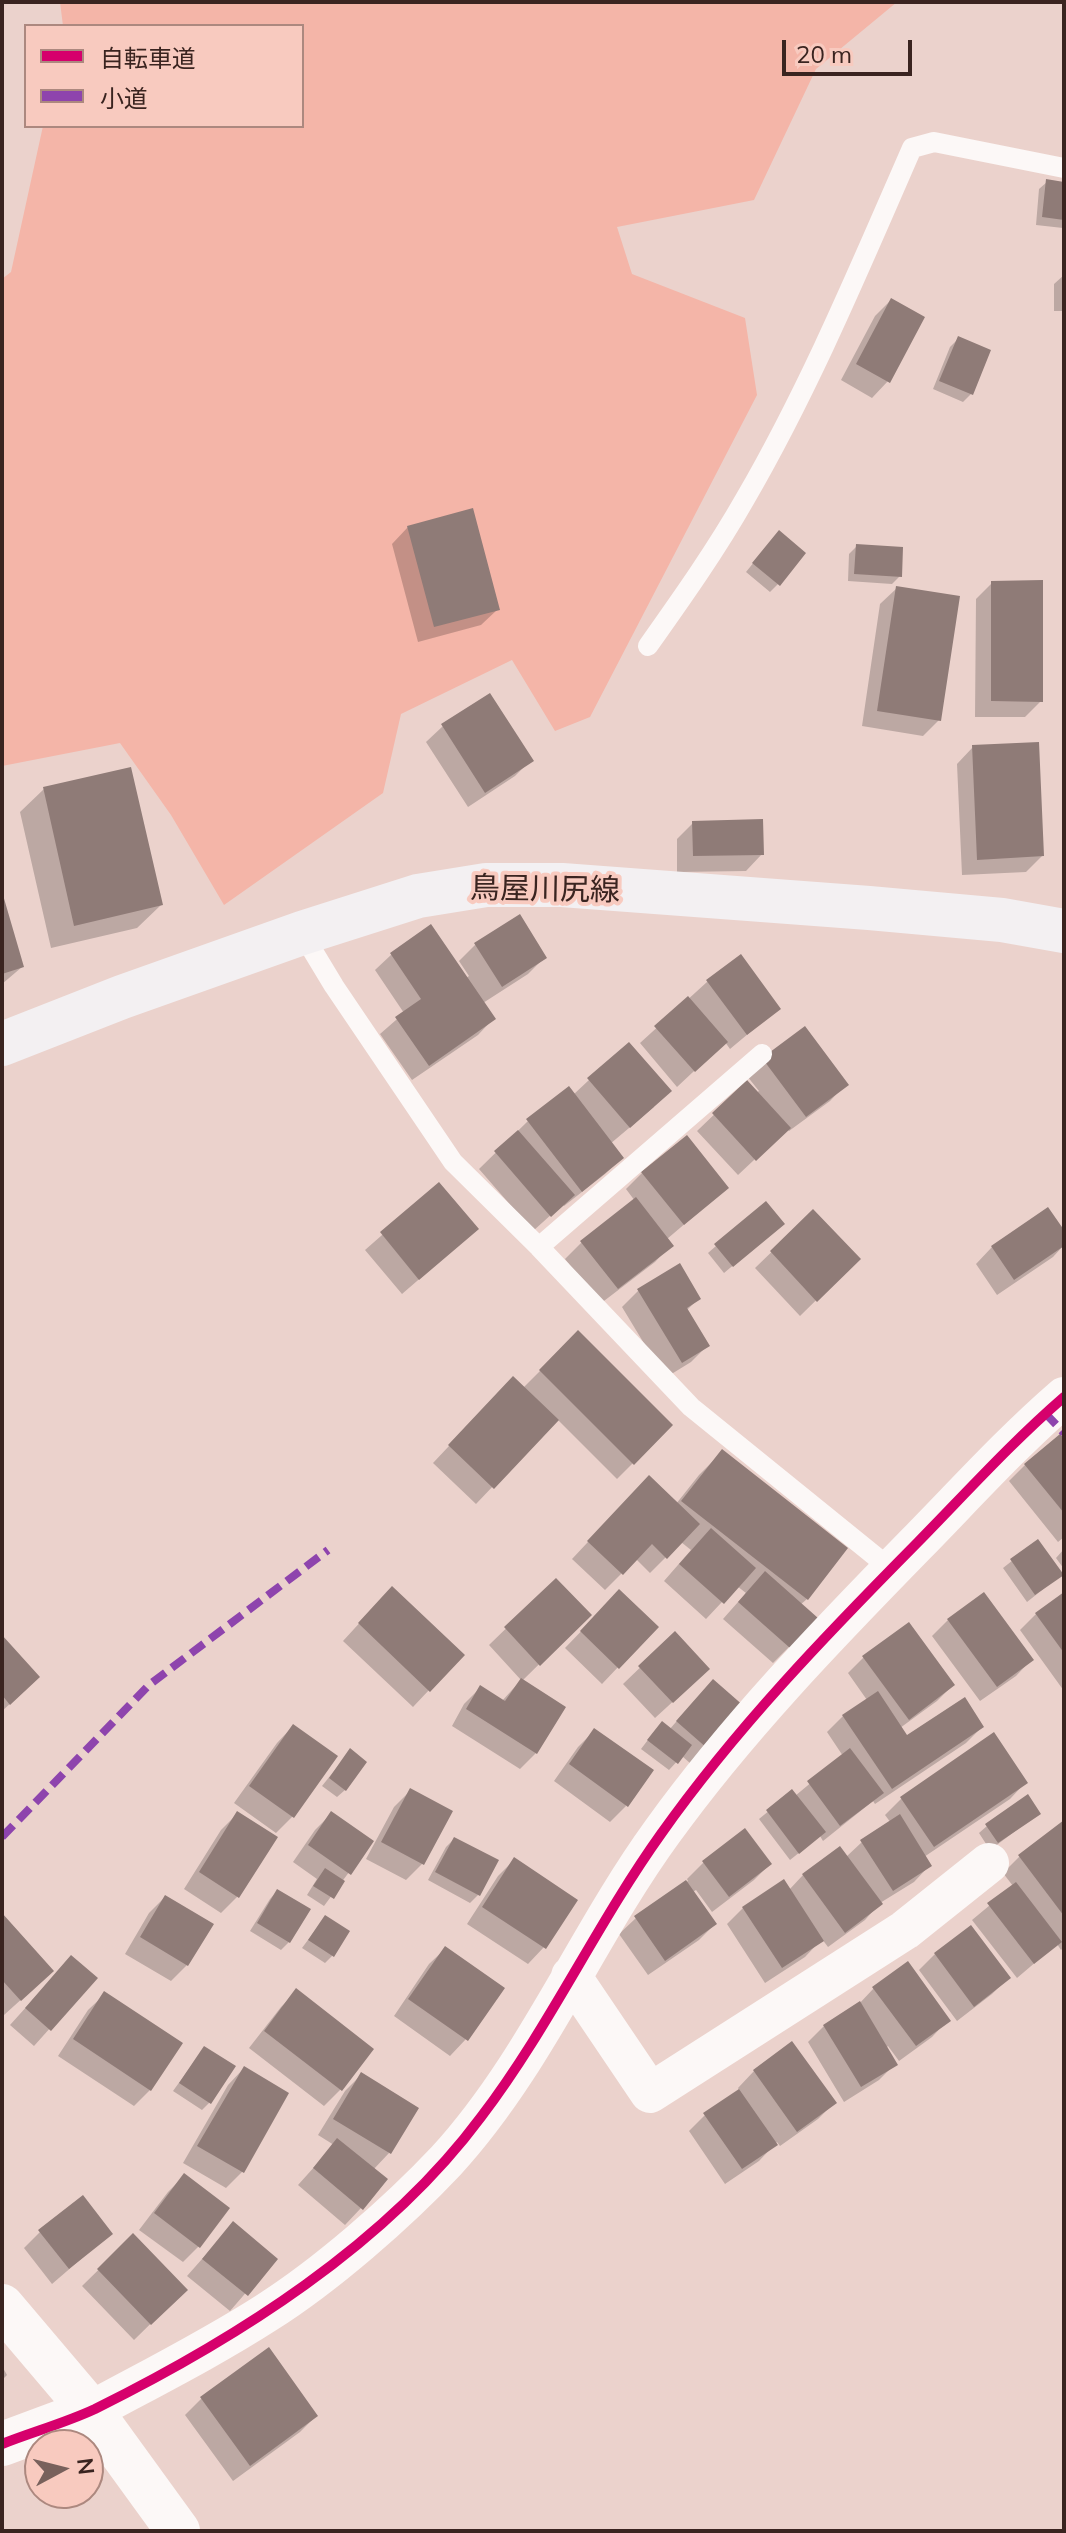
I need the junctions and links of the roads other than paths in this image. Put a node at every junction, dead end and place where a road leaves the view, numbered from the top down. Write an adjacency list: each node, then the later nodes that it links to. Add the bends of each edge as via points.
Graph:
1 (1064, 168): 2 (lane, via 934,142 912,148 836,323 746,498)
2 (648, 646)
3 (1064, 931): 4 (main road, 鳥屋川尻線, via 939,914 524,883 434,893)
4 (302, 933): 5 (main road, 鳥屋川尻線); 7 (lane, via 453,1162)
5 (2, 1044)
6 (762, 1054): 7 (lane)
7 (539, 1247): 9 (lane, via 691,1407)
8 (1064, 1397): 9 (street)
9 (891, 1569): 11 (street, via 762,1705 699,1783 625,1885)
10 (989, 1863): 11 (street, via 905,1930 650,2093)
11 (571, 1976): 13 (street, via 483,2116 420,2187 338,2260 267,2313)
12 (2, 2306): 13 (street)
13 (91, 2411): 14 (street); 15 (street)
14 (2, 2444)
15 (178, 2531)

